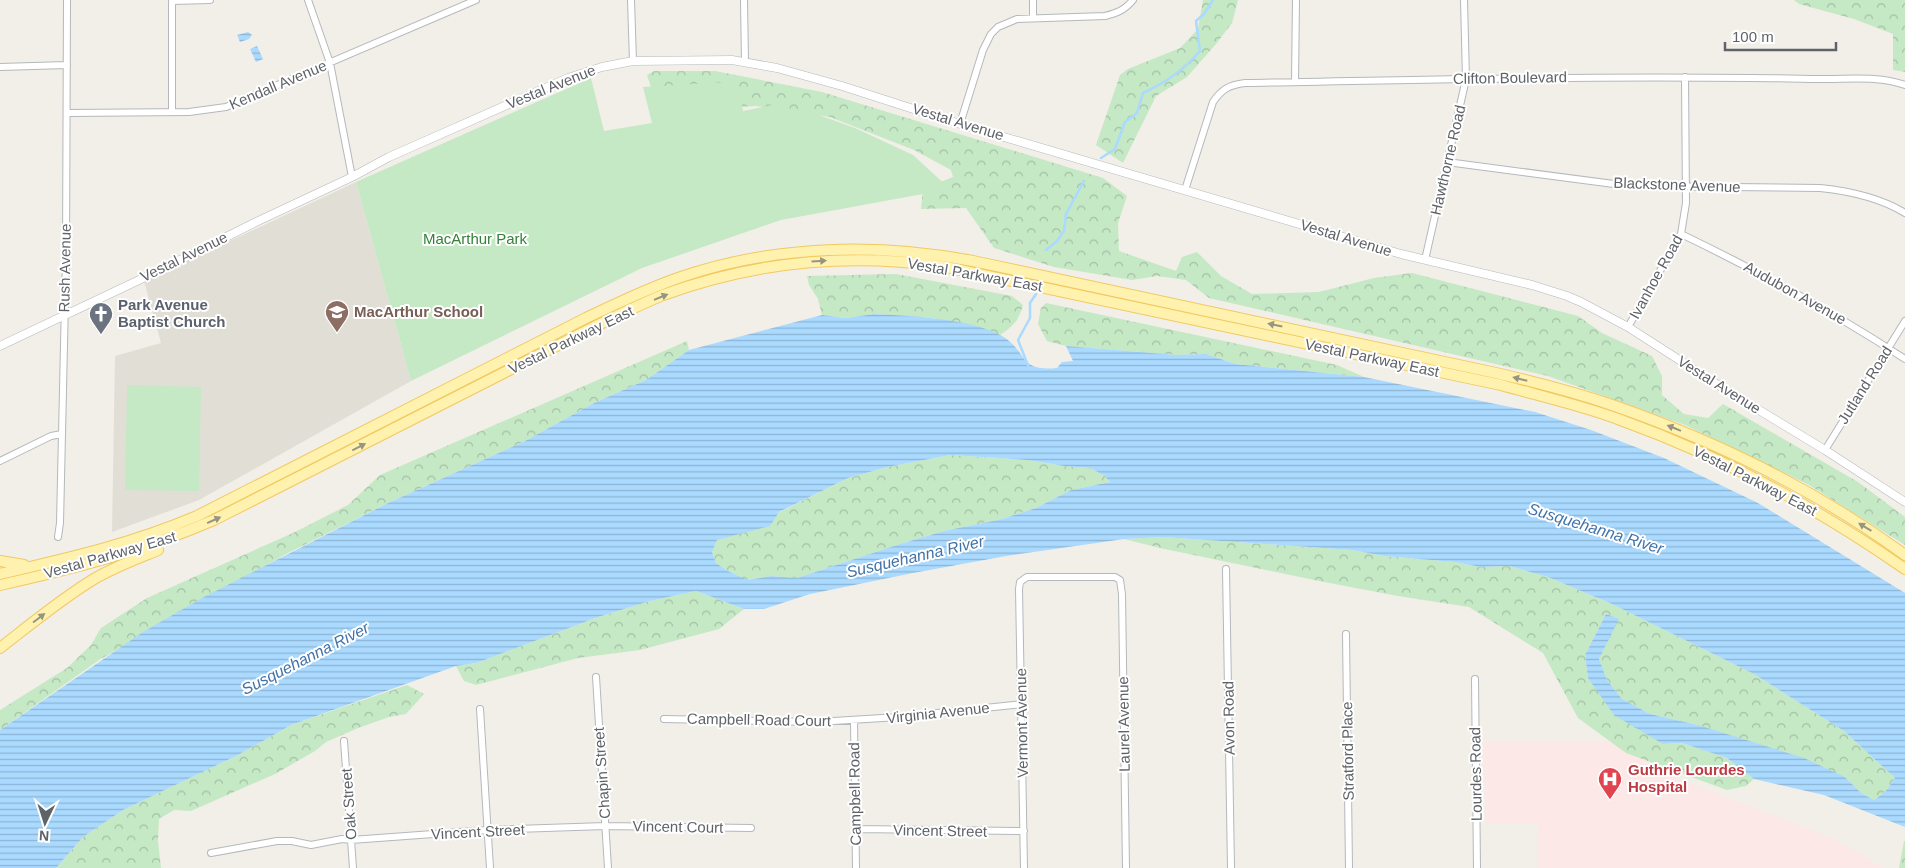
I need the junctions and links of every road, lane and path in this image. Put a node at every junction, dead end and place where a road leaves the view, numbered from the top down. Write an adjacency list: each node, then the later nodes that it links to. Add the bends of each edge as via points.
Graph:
1 (67, 0): 16 (street, Rush Avenue)
2 (172, 0): 3 (street); 22 (street)
3 (210, 0)
4 (308, 0): 15 (street)
5 (476, 0): 15 (street, Kendall Avenue)
6 (632, 0): 13 (street)
7 (744, 0): 14 (street)
8 (1033, 0): 12 (street)
9 (1133, 0): 12 (street, via 1118,13 1105,16)
10 (1296, 0): 20 (street)
11 (1464, 0): 19 (street, Hawthorne Road)
12 (1033, 18): 24 (street, via 1009,21 991,34)
13 (633, 61): 14 (street, Vestal Avenue); 26 (street, Vestal Avenue, via 602,66 568,78)
14 (745, 62): 24 (street, Vestal Avenue, via 842,86)
15 (330, 63): 22 (street, Kendall Avenue, via 226,107); 26 (street)
16 (67, 65): 17 (street); 23 (street, Rush Avenue)
17 (0, 67)
18 (1685, 77): 19 (street, Clifton Boulevard); 21 (street, Clifton Boulevard, via 1860,77); 27 (street, Ivanhoe Road)
19 (1466, 79): 20 (street, Clifton Boulevard); 25 (street, Hawthorne Road)
20 (1295, 82): 28 (street, Clifton Boulevard, via 1230,85 1220,93 1213,102)
21 (1905, 86)
22 (172, 112): 23 (street, Kendall Avenue)
23 (68, 113): 32 (street, Rush Avenue)
24 (960, 124): 28 (street, Vestal Avenue)
25 (1447, 162): 27 (street, Blackstone Avenue, via 1629,186); 31 (street, Hawthorne Road)
26 (352, 177): 32 (street, Vestal Avenue)
27 (1686, 188): 29 (street, Blackstone Avenue, via 1846,191 1880,201); 30 (street, Ivanhoe Road)
28 (1185, 190): 31 (street, Vestal Avenue)
29 (1905, 213)
30 (1682, 234): 34 (street, Ivanhoe Road); 36 (street, Audubon Avenue, via 1756,270)
31 (1425, 260): 34 (street, Vestal Avenue, via 1567,296)
32 (64, 314): 35 (street, Vestal Avenue); 38 (street, Rush Avenue)
33 (1905, 321): 36 (street, Jutland Road)
34 (1628, 327): 39 (street, Vestal Avenue)
35 (0, 346)
36 (1888, 348): 37 (street, Audubon Avenue); 39 (street, Jutland Road)
37 (1905, 359)
38 (62, 434): 40 (street, via 51,436); 43 (street, Rush Avenue)
39 (1825, 450): 41 (street, Vestal Avenue)
40 (0, 462)
41 (1905, 502)
42 (184, 533): 48 (main road, Vestal Parkway East, one-way to 48, via 662,296 767,267 833,260 884,260 941,266 1558,400 1616,418 1743,471 1823,515); 51 (main road, Vestal Parkway East, via 100,561); 53 (main road, one-way to 42, via 89,582 181,540)
43 (58, 537)
44 (1905, 554): 46 (main road, Vestal Parkway East, one-way to 46, via 1871,530 1755,464 1611,404 1496,373 973,261 937,254 875,249 793,253 748,260 684,276 647,290 197,516 133,540)
45 (0, 561): 46 (main road, via 27,565)
46 (52, 562): 49 (main road, Vestal Parkway East)
47 (1226, 569): 74 (street, Avon Road)
48 (1905, 569)
49 (0, 574)
50 (1120, 580): 56 (street, Vermont Avenue, via 1115,577 1022,579 1019,589); 73 (street, Laurel Avenue)
51 (0, 585)
52 (1346, 634): 75 (street, Stratford Place)
53 (0, 648)
54 (596, 677): 61 (street, Chapin Street)
55 (1475, 679): 76 (street, Lourdes Road)
56 (1022, 704): 59 (street, Virginia Avenue); 65 (street, Vermont Avenue)
57 (480, 709): 64 (street)
58 (664, 720): 59 (street, Campbell Road Court)
59 (854, 720): 63 (street, Campbell Road)
60 (344, 741): 66 (street, Oak Street)
61 (605, 826): 62 (street, Vincent Court); 64 (street, Vincent Street); 70 (street, Chapin Street)
62 (752, 828)
63 (856, 829): 65 (street, Vincent Street); 71 (street, Campbell Road)
64 (488, 830): 66 (street, Vincent Street); 69 (street)
65 (1024, 831): 72 (street, Vermont Avenue)
66 (352, 840): 67 (street, Vincent Street, via 312,845 277,841); 68 (street, Oak Street)
67 (211, 853)
68 (353, 868)
69 (490, 868)
70 (608, 868)
71 (856, 868)
72 (1024, 868)
73 (1126, 868)
74 (1231, 868)
75 (1349, 868)
76 (1478, 868)

